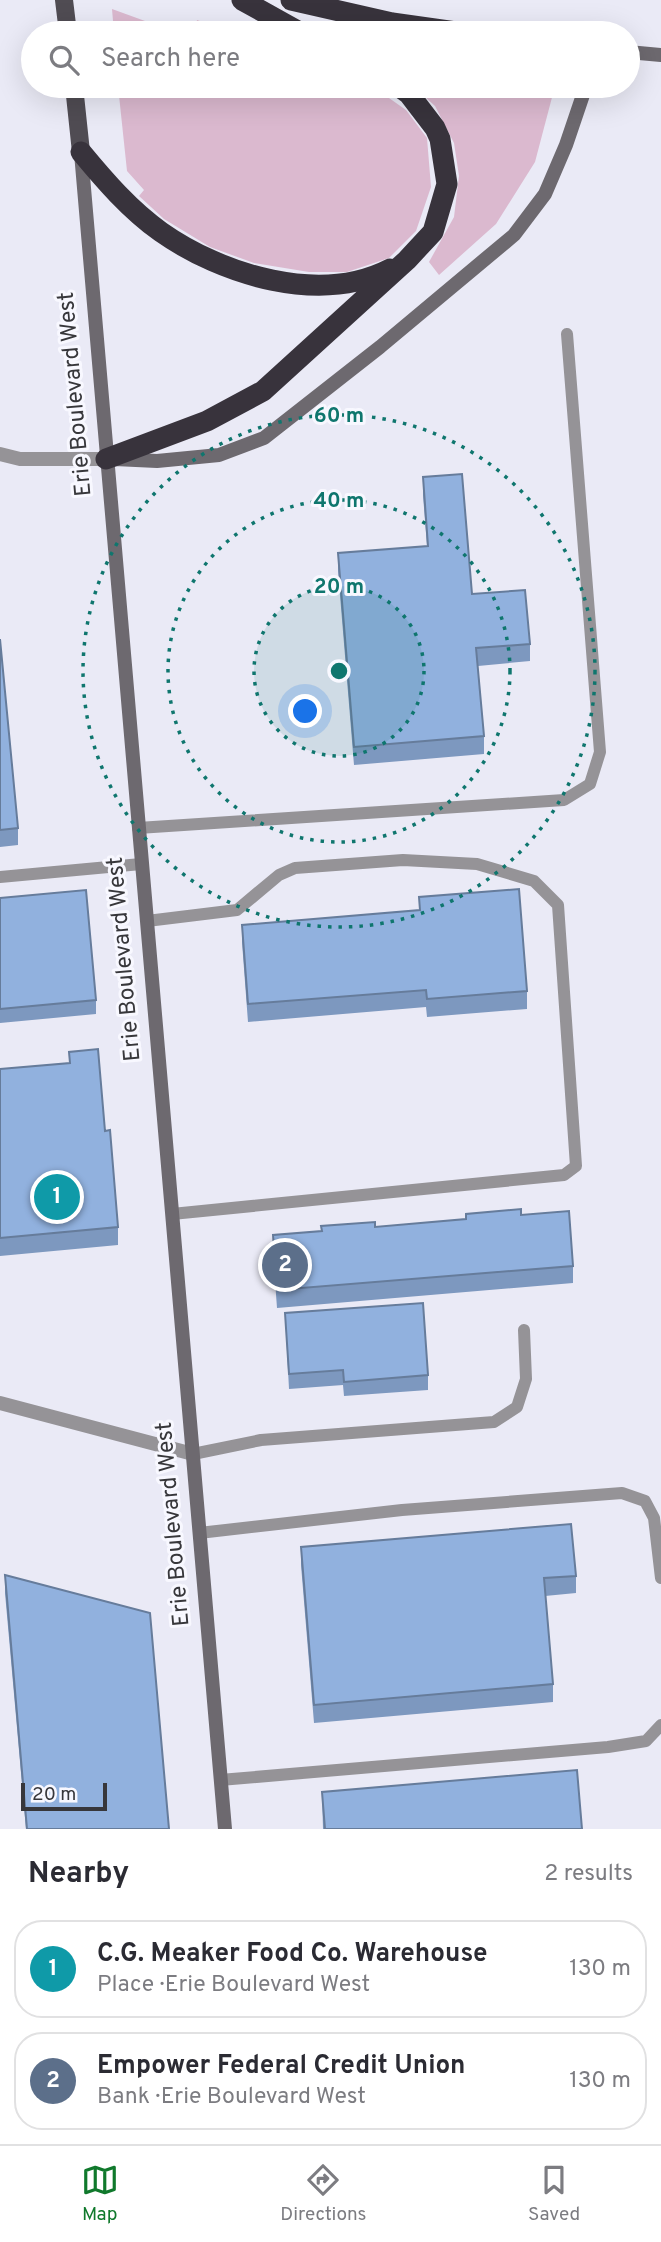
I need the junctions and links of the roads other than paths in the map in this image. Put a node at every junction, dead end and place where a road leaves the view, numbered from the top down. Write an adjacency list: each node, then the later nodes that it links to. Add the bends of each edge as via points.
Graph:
1 (64, 0): 4 (main road)
2 (242, 0): 5 (highway)
3 (291, 0): 6 (highway)
4 (67, 21)
5 (280, 21)
6 (386, 21)
7 (640, 53): 8 (main road)
8 (661, 55)
9 (75, 98): 12 (main road, Erie Boulevard West)
10 (412, 98): 13 (highway, via 440,139 447,184 433,232)
11 (582, 98): 16 (main road, via 545,194 514,235 264,438 219,455 157,461)
12 (81, 152): 13 (highway, via 117,195 161,232 222,265 278,281 330,286 372,278); 16 (main road, Erie Boulevard West)
13 (407, 260): 16 (highway, via 263,391 207,421)
14 (567, 334): 17 (lane, via 600,752 590,784 564,800)
15 (0, 454): 16 (street, via 20,459)
16 (106, 459): 17 (main road, Erie Boulevard West)
17 (138, 828): 18 (main road, Erie Boulevard West)
18 (141, 864): 19 (lane); 20 (main road, Erie Boulevard West)
19 (0, 877)
20 (146, 921): 21 (main road, Erie Boulevard West); 21 (lane, via 237,910 279,875 295,868 403,860 477,864 534,881 558,905 576,1166 564,1175)
21 (172, 1214): 24 (main road, Erie Boulevard West)
22 (524, 1330): 24 (lane, via 526,1379 517,1407 494,1422 261,1440)
23 (0, 1403): 24 (street)
24 (192, 1454): 25 (main road, Erie Boulevard West)
25 (199, 1533): 26 (lane, via 402,1510 622,1493 645,1500 654,1518); 28 (main road, Erie Boulevard West)
26 (661, 1578)
27 (661, 1725): 28 (lane, via 646,1741 608,1746)
28 (220, 1780): 29 (main road, Erie Boulevard West)
29 (225, 1829)

